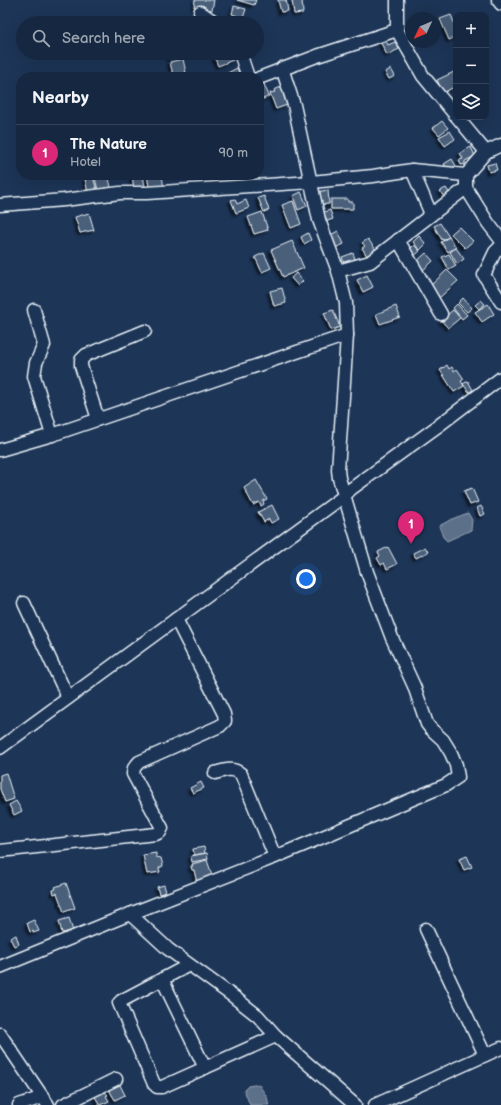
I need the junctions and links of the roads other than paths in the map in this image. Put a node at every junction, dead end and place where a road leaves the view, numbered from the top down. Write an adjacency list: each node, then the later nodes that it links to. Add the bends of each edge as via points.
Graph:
1 (397, 0): 6 (street)
2 (498, 0): 3 (street)
3 (501, 4)
4 (200, 12): 5 (street)
5 (206, 16)
6 (397, 30): 8 (street); 11 (street, via 423,76)
7 (242, 60): 9 (street)
8 (282, 68): 10 (street); 17 (street, via 294,105)
9 (246, 72)
10 (264, 76)
11 (453, 113)
12 (459, 120): 14 (street)
13 (501, 145): 14 (street)
14 (486, 152): 16 (street)
15 (412, 170): 16 (street); 17 (street); 20 (street)
16 (466, 175): 18 (street)
17 (311, 182): 19 (street, via 120,193); 24 (street, via 319,220)
18 (466, 188): 20 (street); 22 (street)
19 (0, 205)
20 (431, 214): 21 (street)
21 (398, 240): 24 (street, via 370,262); 27 (street)
22 (501, 240)
23 (501, 246): 25 (street, via 495,252 484,275)
24 (338, 271): 29 (street, via 346,303)
25 (501, 302)
26 (34, 310): 32 (street, via 44,345 36,363 34,376)
27 (441, 314)
28 (145, 331): 31 (street, via 86,354 81,360)
29 (347, 335): 31 (street); 34 (street, via 338,470)
30 (501, 378): 34 (street)
31 (98, 419): 32 (street)
32 (52, 435): 33 (street)
33 (0, 450)
34 (344, 496): 36 (street); 41 (street, via 367,572 392,638 414,686 427,724 443,740 451,753 458,777 446,785)
35 (24, 603): 37 (street)
36 (176, 619): 37 (street); 40 (street, via 224,714 224,721 220,726 139,762 134,768 134,774 162,828 160,832)
37 (68, 698): 38 (street)
38 (0, 748)
39 (215, 773): 41 (street, via 230,769 240,774)
40 (0, 851)
41 (275, 857): 42 (street)
42 (130, 914): 44 (street); 45 (street)
43 (426, 929): 50 (street)
44 (189, 965): 46 (street); 48 (street, via 258,1016)
45 (0, 967)
46 (162, 979): 51 (street); 51 (street, via 119,1003 154,1084 162,1087)
47 (0, 1034): 53 (street)
48 (276, 1036): 51 (street); 56 (street)
49 (501, 1048): 50 (street)
50 (485, 1056): 57 (street)
51 (205, 1068)
52 (116, 1079): 55 (street)
53 (46, 1101): 54 (street)
54 (19, 1105)
55 (63, 1105)
56 (355, 1105)
57 (375, 1105)

